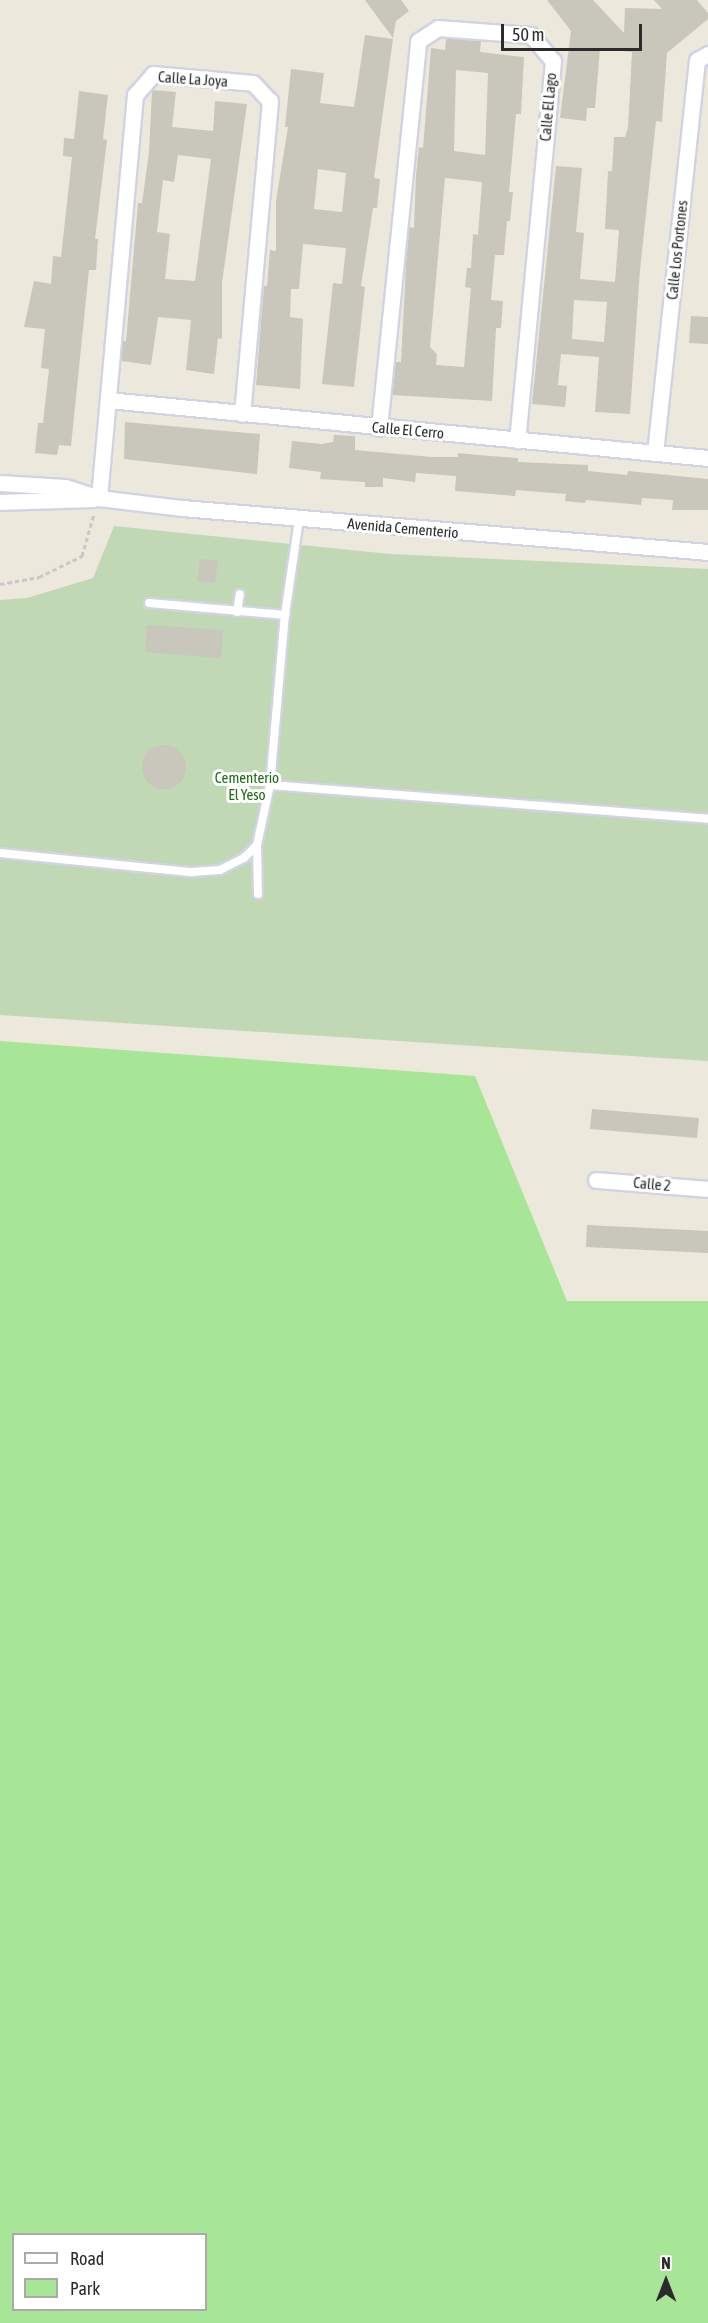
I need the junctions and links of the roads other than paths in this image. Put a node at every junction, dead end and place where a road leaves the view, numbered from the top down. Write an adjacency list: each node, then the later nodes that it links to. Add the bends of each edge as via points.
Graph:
1 (708, 54): 6 (street, Calle Los Portones, via 697,60)
2 (108, 400): 3 (street, Calle El Cerro); 3 (street, Calle La Joya, via 135,95 153,74 206,78 253,83 270,101); 9 (street, Calle La Joya)
3 (242, 414): 4 (street, Calle El Cerro)
4 (379, 428): 5 (street, Calle El Cerro); 5 (street, Calle El Lago, via 418,41 438,28 531,36 553,61)
5 (517, 440): 6 (street, Calle El Cerro)
6 (655, 453): 7 (street, Calle El Cerro)
7 (708, 458)
8 (0, 483): 9 (street, Avenida Cementerio, via 65,488)
9 (99, 498): 10 (street, Avenida Cementerio); 11 (street, Avenida Cementerio)
10 (0, 502)
11 (299, 519): 12 (street, Avenida Cementerio); 16 (lane)
12 (708, 552)
13 (240, 594): 15 (lane)
14 (149, 603): 15 (lane)
15 (237, 612): 16 (lane)
16 (285, 615): 17 (lane)
17 (270, 785): 18 (lane); 19 (lane)
18 (708, 819)
19 (257, 845): 20 (lane, via 244,858 220,870 192,872); 21 (lane)
20 (0, 853)
21 (258, 894)
22 (596, 1179): 23 (street, Calle 2)
23 (708, 1189)

